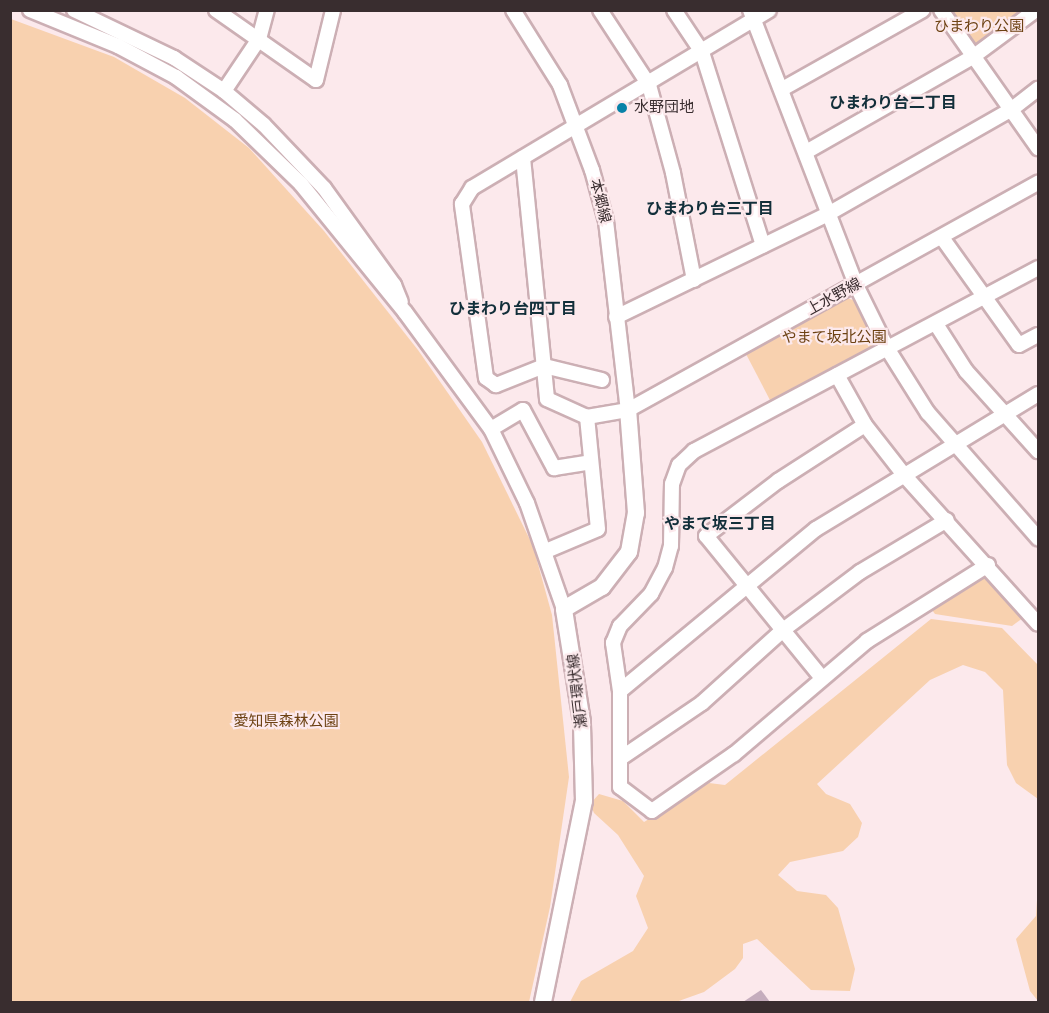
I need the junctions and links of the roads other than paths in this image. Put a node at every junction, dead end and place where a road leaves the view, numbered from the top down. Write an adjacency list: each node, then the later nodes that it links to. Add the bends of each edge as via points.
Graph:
1 (30, 10): 34 (street, via 118,45 176,77 235,120 301,184)
2 (74, 10): 20 (street, via 130,34)
3 (216, 10): 14 (street)
4 (267, 10): 14 (street)
5 (333, 10): 14 (street, via 316,80)
6 (513, 10): 22 (street, 本郷線, via 560,85)
7 (600, 10): 17 (street)
8 (674, 10): 15 (street)
9 (769, 10): 13 (street)
10 (923, 10): 18 (street)
11 (941, 10): 16 (street)
12 (1036, 10): 16 (street)
13 (753, 15): 15 (street); 18 (street)
14 (259, 39): 20 (street)
15 (702, 52): 17 (street); 29 (street)
16 (974, 56): 21 (street); 24 (street)
17 (649, 85): 22 (street); 31 (street, via 673,173)
18 (784, 88): 24 (street)
19 (1038, 89): 21 (street)
20 (224, 91): 34 (street, via 291,150 324,188 394,285)
21 (1012, 110): 23 (street); 27 (street)
22 (578, 128): 25 (street); 35 (street, 本郷線, via 606,221)
23 (1038, 148)
24 (806, 152): 27 (street)
25 (523, 158): 39 (street); 39 (street, via 472,188 462,204 486,378 496,385)
26 (1038, 183): 28 (street, 上水野線)
27 (828, 214): 29 (street); 32 (street)
28 (944, 239): 32 (street, 上水野線); 33 (street)
29 (763, 246): 31 (street)
30 (1038, 268): 33 (street)
31 (694, 280): 35 (street)
32 (856, 285): 38 (street); 43 (street, 上水野線)
33 (986, 298): 36 (street); 37 (street, via 1018,345)
34 (405, 312): 47 (street)
35 (616, 317): 43 (street, 本郷線)
36 (936, 324): 38 (street); 44 (street, via 966,371)
37 (1038, 335)
38 (887, 348): 40 (street); 48 (street, via 906,382)
39 (544, 366): 41 (street); 45 (street, via 548,399)
40 (837, 375): 46 (street); 63 (street, via 694,451 679,465 672,484 671,546 665,568 651,594 620,626 613,643)
41 (602, 380)
42 (1038, 394): 44 (street)
43 (628, 410): 45 (street, 上水野線); 58 (main road, via 636,513 629,552 602,587)
44 (1005, 414): 48 (street); 49 (street)
45 (587, 417): 50 (street)
46 (865, 425): 51 (street); 56 (street, via 778,481 706,536)
47 (491, 429): 50 (street, via 523,410 554,468); 54 (street)
48 (954, 444): 51 (street); 53 (street)
49 (1038, 451)
50 (591, 462): 54 (street, via 598,529)
51 (904, 475): 52 (street); 56 (street, via 816,529)
52 (947, 520): 55 (street); 61 (street, via 860,572)
53 (1038, 538)
54 (546, 551): 58 (street)
55 (988, 565): 59 (street); 62 (street, via 867,641)
56 (746, 584): 61 (street); 63 (street)
57 (1038, 602): 59 (street)
58 (564, 609): 65 (main road, 瀬戸環状線, via 582,722 584,801)
59 (1028, 612): 60 (street)
60 (1038, 624)
61 (783, 630): 62 (street); 64 (street, via 702,703)
62 (822, 678): 64 (street, via 734,754 652,811 620,787)
63 (620, 691): 64 (street)
64 (621, 758)
65 (543, 1002)

